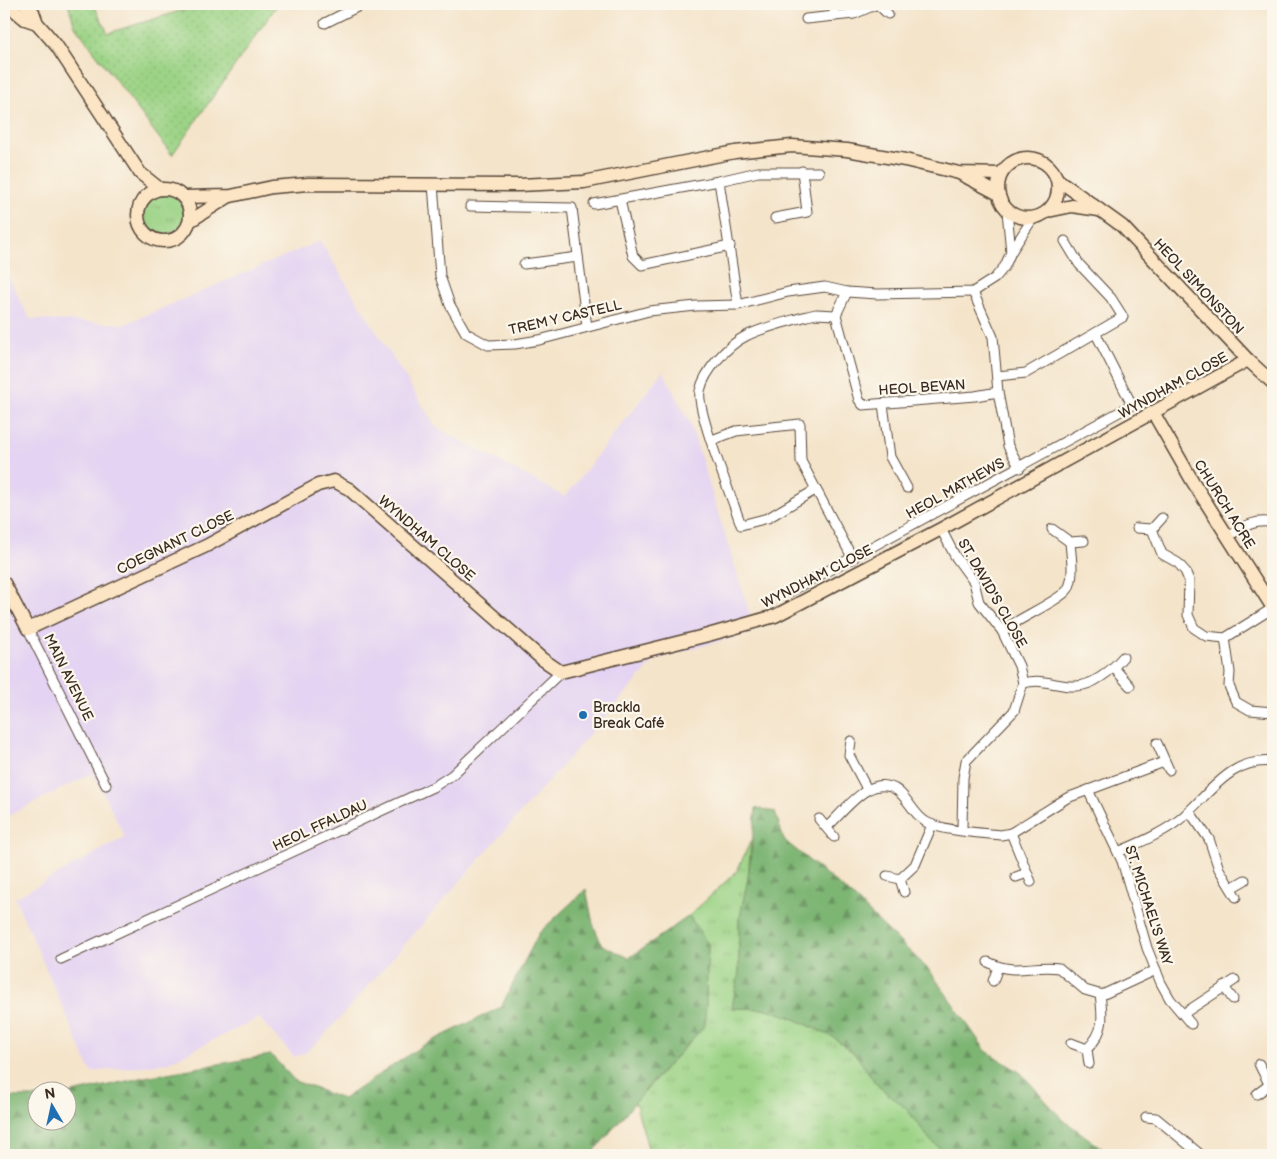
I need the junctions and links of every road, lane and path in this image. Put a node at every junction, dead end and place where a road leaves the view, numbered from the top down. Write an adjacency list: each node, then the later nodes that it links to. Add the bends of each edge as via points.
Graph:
1 (7, 4): 9 (street, via 25,19)
2 (25, 4): 9 (street)
3 (363, 4): 10 (street)
4 (834, 4): 7 (street)
5 (877, 4): 6 (street); 7 (street, via 854,14)
6 (888, 14)
7 (834, 16): 8 (street)
8 (806, 20)
9 (37, 23): 13 (street, via 56,45)
10 (325, 23)
11 (802, 171): 12 (street); 17 (street, via 758,172); 30 (street, via 807,212)
12 (819, 172)
13 (140, 173): 19 (street); 24 (street)
14 (959, 173): 15 (street); 18 (street, via 847,150 792,146 735,152 584,182); 20 (street)
15 (1000, 174): 16 (street, via 1010,163 1027,157 1046,163); 20 (street)
16 (1057, 179): 27 (street, HEOL SIMONSTON); 29 (street, via 1057,196)
17 (719, 181): 23 (street); 34 (street)
18 (433, 184): 21 (street, via 308,184 272,187); 42 (street, TREM Y CASTELL, via 440,276 450,305 466,333 488,345 515,344)
19 (160, 189): 22 (street); 24 (street)
20 (997, 193): 28 (street)
21 (231, 196): 22 (street); 32 (street)
22 (183, 197): 32 (street, via 188,204)
23 (620, 200): 25 (street); 34 (street, via 633,256 642,265)
24 (143, 201): 32 (street, via 138,213 139,222 156,240 165,241 181,235)
25 (594, 204)
26 (470, 206): 36 (street, via 572,208)
27 (1101, 210): 29 (street, HEOL SIMONSTON, via 1072,206); 44 (street, HEOL SIMONSTON, via 1122,226)
28 (1007, 211): 31 (street, via 1023,218); 35 (street)
29 (1048, 211): 31 (street)
30 (775, 218)
31 (1033, 218): 35 (street)
32 (190, 221)
33 (1065, 241): 43 (street, via 1079,264 1111,298 1123,318)
34 (730, 246): 40 (street)
35 (1010, 252): 39 (street, via 1005,266 995,278)
36 (578, 256): 37 (street); 42 (street)
37 (524, 264)
38 (847, 292): 39 (street, TREM Y CASTELL); 40 (street, TREM Y CASTELL, via 825,287 788,292); 41 (street)
39 (973, 292): 45 (street, via 993,337)
40 (738, 306): 42 (street, TREM Y CASTELL, via 649,311)
41 (836, 316): 48 (street, HEOL BEVAN, via 859,400 863,405); 50 (street, via 807,316 746,336 735,343 712,368 700,391 702,416)
42 (587, 327)
43 (1096, 334): 45 (street, via 1026,373); 51 (street, HEOL MATHEWS, via 1132,405)
44 (1248, 360): 46 (street, HEOL SIMONSTON); 49 (street, WYNDHAM CLOSE)
45 (997, 376): 47 (street)
46 (1273, 383)
47 (998, 392): 48 (street, HEOL BEVAN); 51 (street, via 1008,446)
48 (883, 404): 53 (street, via 890,457)
49 (1154, 414): 58 (street, WYNDHAM CLOSE); 61 (street, CHURCH ACRE)
50 (712, 440): 54 (street, via 736,431 800,424 801,461); 54 (street, via 741,525 768,518)
51 (1020, 468): 64 (street, HEOL MATHEWS)
52 (334, 481): 68 (street, COEGNANT CLOSE, via 318,485 206,546); 73 (street, WYNDHAM CLOSE, via 349,489 537,655)
53 (907, 488)
54 (815, 490): 64 (street)
55 (1162, 518): 60 (street)
56 (1273, 523): 61 (street, via 1253,522)
57 (1137, 528): 60 (street)
58 (941, 529): 69 (street, ST. DAVID'S CLOSE, via 974,582 979,602); 73 (street, WYNDHAM CLOSE, via 770,618)
59 (1052, 529): 63 (street)
60 (1152, 529): 70 (street, via 1162,554 1178,563 1189,580 1188,615 1194,628 1206,636)
61 (1227, 537): 67 (street, CHURCH ACRE)
62 (1084, 541): 63 (street)
63 (1070, 542): 69 (street, via 1072,570 1068,588 1057,600 1039,607)
64 (853, 560): 66 (street, HEOL MATHEWS)
65 (4, 583): 68 (street, MAIN AVENUE)
66 (789, 592)
67 (1273, 608): 70 (street)
68 (28, 629): 80 (street, MAIN AVENUE)
69 (1002, 631): 74 (street, ST. DAVID'S CLOSE, via 1019,666)
70 (1224, 638): 76 (street, via 1229,686 1236,702 1250,710)
71 (1123, 657): 72 (street)
72 (1114, 668): 74 (street, via 1086,685 1036,680); 75 (street)
73 (561, 672): 98 (street, HEOL FFALDAU, via 452,776 435,786)
74 (1023, 683): 87 (street, via 1014,711 966,762)
75 (1130, 686)
76 (1273, 712)
77 (850, 741): 81 (street, via 849,755)
78 (1157, 743): 82 (street, via 1167,766)
79 (1273, 762): 83 (street, via 1238,767 1223,777)
80 (106, 784)
81 (866, 789): 85 (street, via 877,786 897,791 924,821); 86 (street)
82 (1088, 790): 88 (street, via 1068,798); 90 (street, ST. MICHAEL'S WAY)
83 (1189, 811): 90 (street, via 1166,830); 95 (street, via 1209,839 1219,868)
84 (819, 819): 86 (street)
85 (932, 825): 87 (street); 93 (street, via 915,865)
86 (827, 827): 89 (street)
87 (962, 829): 88 (street, via 1001,835)
88 (1011, 833): 92 (street, via 1029,878)
89 (834, 837)
90 (1118, 852): 101 (street, ST. MICHAEL'S WAY)
91 (886, 876): 93 (street)
92 (1016, 877)
93 (900, 879): 96 (street)
94 (1245, 880): 95 (street)
95 (1231, 888): 97 (street)
96 (904, 892)
97 (1236, 897)
98 (61, 959)
99 (988, 962): 100 (street)
100 (998, 967): 103 (street); 105 (street, via 1013,970 1059,968 1085,990)
101 (1156, 970): 105 (street); 107 (street, ST. MICHAEL'S WAY, via 1170,999)
102 (1235, 980): 104 (street)
103 (993, 981)
104 (1224, 987): 106 (street); 107 (street)
105 (1100, 994): 110 (street, via 1103,1020 1097,1040)
106 (1233, 999)
107 (1183, 1014): 108 (street, ST. MICHAEL'S WAY)
108 (1191, 1024)
109 (1070, 1043): 110 (street)
110 (1087, 1049): 111 (street)
111 (1089, 1064)
112 (1259, 1064): 113 (street)
113 (1271, 1083): 114 (street)
114 (1257, 1094)
115 (1146, 1116): 117 (street, via 1156,1118)
116 (1205, 1146): 117 (street)
117 (1200, 1155)

